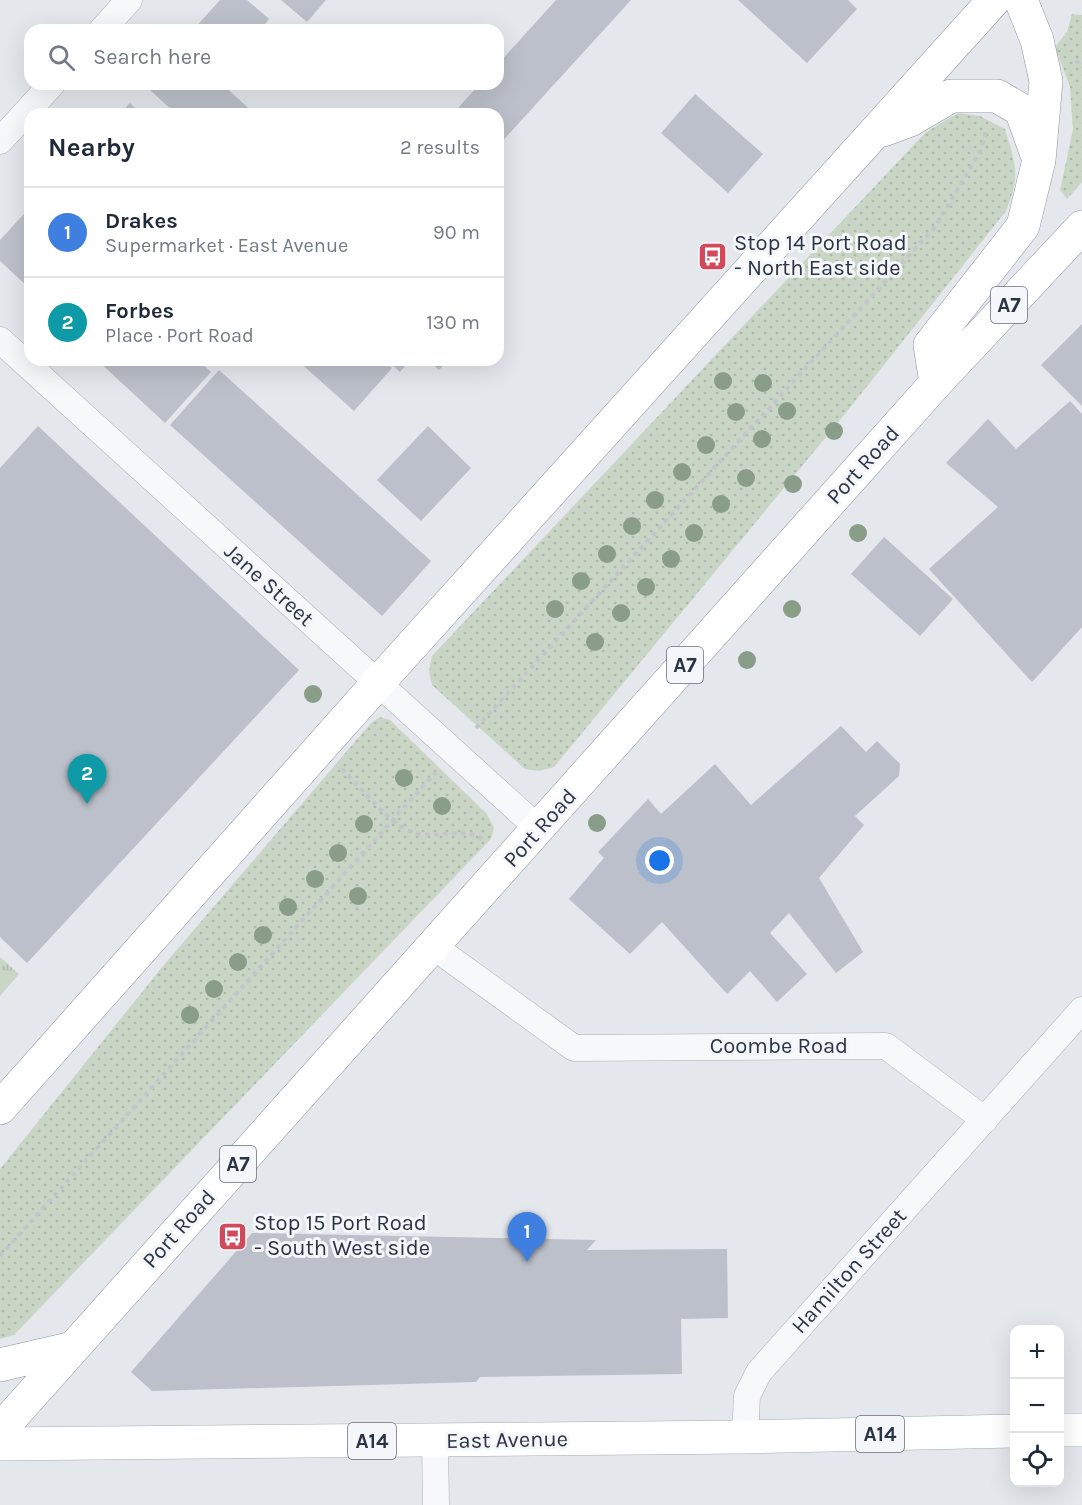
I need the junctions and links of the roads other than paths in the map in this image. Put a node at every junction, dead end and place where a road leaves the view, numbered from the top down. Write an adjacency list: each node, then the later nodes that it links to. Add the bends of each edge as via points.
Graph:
1 (129, 0): 4 (street)
2 (994, 0): 8 (main road)
3 (1021, 0): 10 (main road, via 1037,40 1046,81)
4 (107, 24)
5 (47, 90): 6 (street)
6 (30, 108)
7 (24, 115): 9 (street)
8 (872, 134): 10 (main road, via 910,120 951,96 997,96 1021,110); 16 (main road)
9 (0, 141)
10 (1039, 160): 15 (main road, via 1023,226 930,345)
11 (1080, 232): 15 (main road, Port Road / A7)
12 (0, 340): 13 (street, Jane Street)
13 (24, 362)
14 (28, 366): 16 (street, Jane Street)
15 (936, 383): 17 (main road, Port Road / A7)
16 (377, 684): 17 (street, Jane Street); 20 (main road)
17 (539, 829): 18 (main road, Port Road / A7)
18 (434, 947): 21 (street, Coombe Road, via 574,1048 886,1046); 22 (main road, Port Road / A7)
19 (1082, 1010): 21 (street)
20 (0, 1108)
21 (985, 1120): 28 (street, Hamilton Street, via 759,1372 747,1396)
22 (73, 1348): 23 (main road); 24 (main road, Port Road / A7)
23 (0, 1365)
24 (0, 1430)
25 (1064, 1430): 26 (main road)
26 (1082, 1430)
27 (1010, 1431): 28 (main road, East Avenue / A14)
28 (745, 1437): 29 (main road, East Avenue / A14)
29 (435, 1441): 30 (main road, East Avenue / A14); 31 (street)
30 (0, 1444)
31 (436, 1505)

